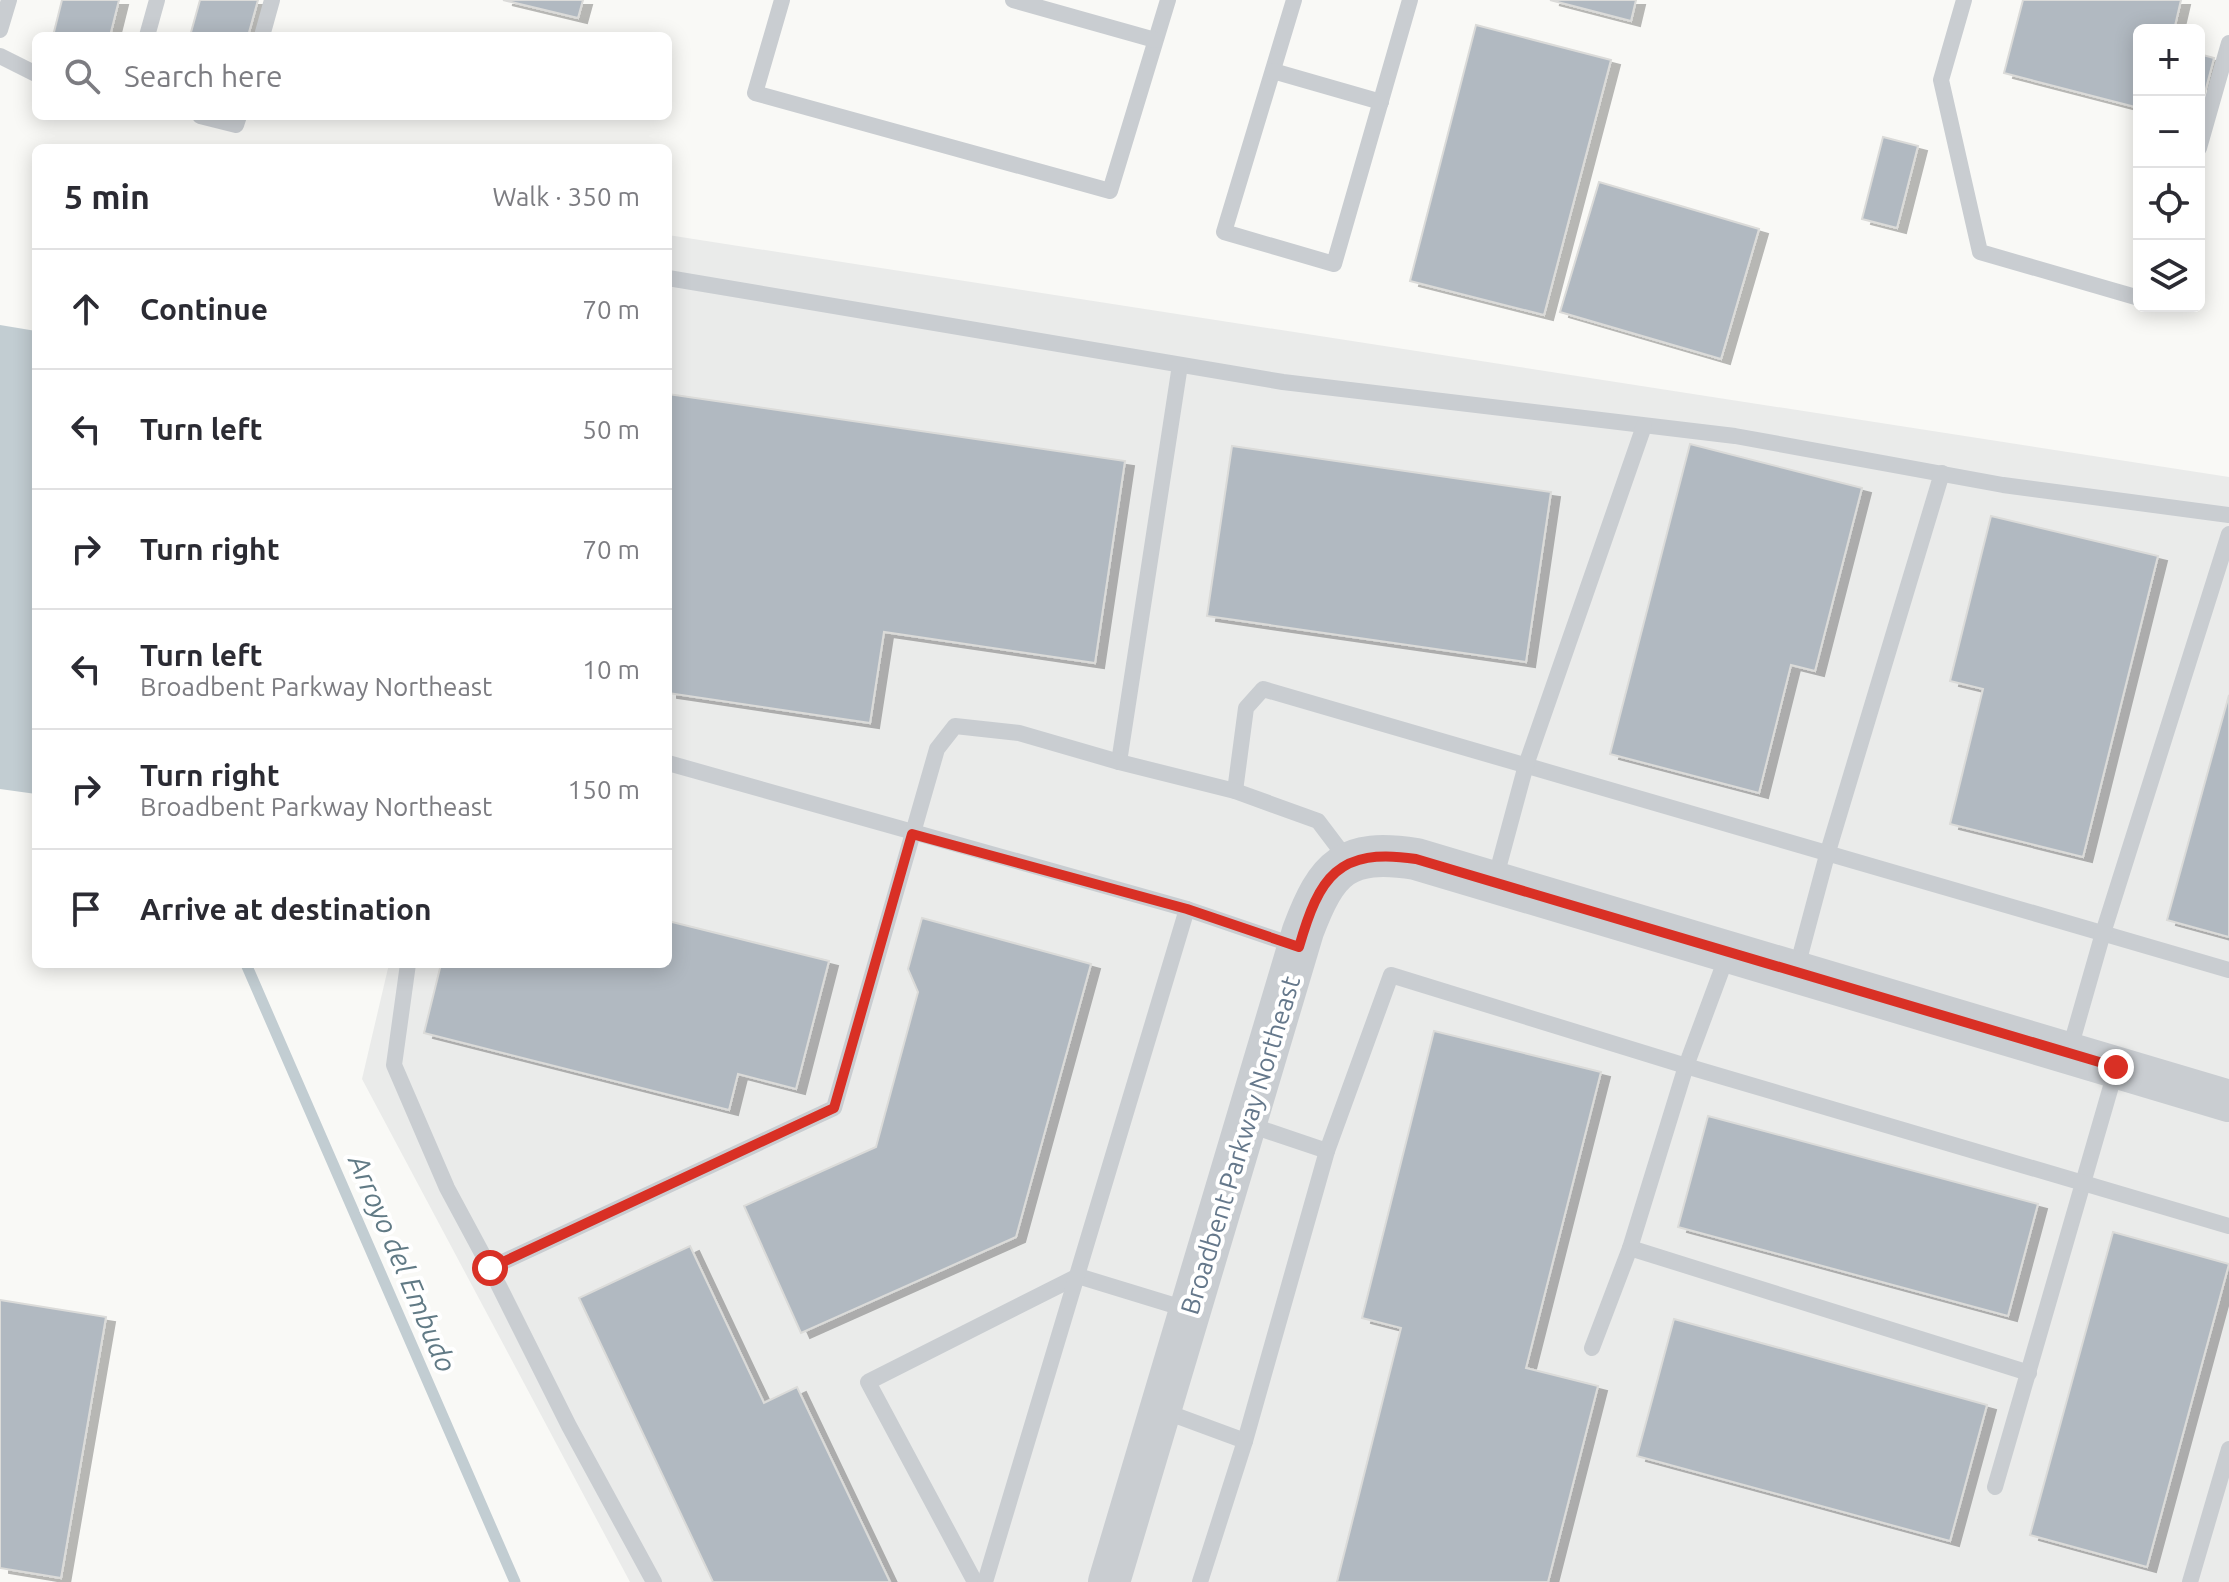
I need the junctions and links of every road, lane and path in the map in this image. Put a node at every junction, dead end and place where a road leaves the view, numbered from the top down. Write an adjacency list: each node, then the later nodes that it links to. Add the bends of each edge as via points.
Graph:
1 (9, 0): 10 (lane)
2 (157, 0): 11 (lane)
3 (272, 0): 12 (lane)
4 (782, 0): 13 (lane, via 755,93 1110,191)
5 (1013, 0): 13 (lane)
6 (1168, 0): 13 (lane)
7 (1294, 0): 16 (lane)
8 (1410, 0): 18 (lane)
9 (1964, 0): 23 (lane, via 1941,80 1980,252)
10 (0, 30)
11 (148, 32)
12 (263, 32)
13 (1155, 40)
14 (2229, 43): 21 (lane)
15 (0, 56): 17 (lane)
16 (1273, 71): 18 (lane); 18 (lane, via 1224,232 1334,264)
17 (32, 72)
18 (1381, 102)
19 (216, 120): 20 (lane, via 236,125)
20 (238, 120)
21 (2205, 127)
22 (672, 279): 24 (lane)
23 (2133, 296)
24 (1180, 365): 25 (lane); 29 (lane)
25 (1644, 426): 26 (lane, via 1735,436); 31 (lane)
26 (1942, 473): 27 (lane); 34 (lane)
27 (2229, 515)
28 (2229, 534): 38 (lane)
29 (1119, 762): 32 (lane); 33 (lane, via 1019,733 955,726 937,749)
30 (672, 764): 33 (lane)
31 (1526, 765): 32 (lane, via 1263,689 1246,708); 34 (lane); 36 (lane)
32 (1235, 791): 35 (lane, via 1318,821)
33 (912, 834): 37 (lane); 53 (lane, via 834,1108)
34 (1827, 855): 38 (lane); 43 (lane)
35 (1349, 862): 36 (street, via 1393,855); 39 (street, Broadbent Parkway Northeast, via 1316,895)
36 (1494, 882): 40 (street)
37 (1187, 909): 39 (lane); 54 (lane)
38 (2103, 933): 42 (lane); 44 (lane)
39 (1299, 947): 48 (street, Broadbent Parkway Northeast)
40 (1728, 951): 43 (street); 45 (lane)
41 (407, 968): 53 (lane, via 394,1065 447,1188)
42 (2229, 970)
43 (1795, 972): 44 (street)
44 (2069, 1053): 46 (street)
45 (1686, 1066): 49 (lane, via 1391,975); 50 (lane); 52 (lane)
46 (2116, 1067): 47 (street); 50 (lane)
47 (2229, 1101)
48 (1247, 1124): 49 (lane); 55 (street, Broadbent Parkway Northeast)
49 (1327, 1151): 59 (lane)
50 (2084, 1183): 51 (lane); 57 (lane)
51 (2229, 1226)
52 (1630, 1248): 56 (lane); 57 (lane)
53 (490, 1268): 62 (lane)
54 (1078, 1276): 55 (lane); 63 (lane, via 868,1382); 64 (lane)
55 (1191, 1311): 58 (street, Broadbent Parkway Northeast)
56 (1592, 1348)
57 (2029, 1373): 61 (lane)
58 (1161, 1410): 59 (lane); 65 (street, Broadbent Parkway Northeast)
59 (1245, 1441): 66 (lane)
60 (2229, 1449): 67 (lane)
61 (1995, 1487)
62 (654, 1582)
63 (975, 1582)
64 (985, 1582)
65 (1109, 1582)
66 (1200, 1582)
67 (2190, 1582)

